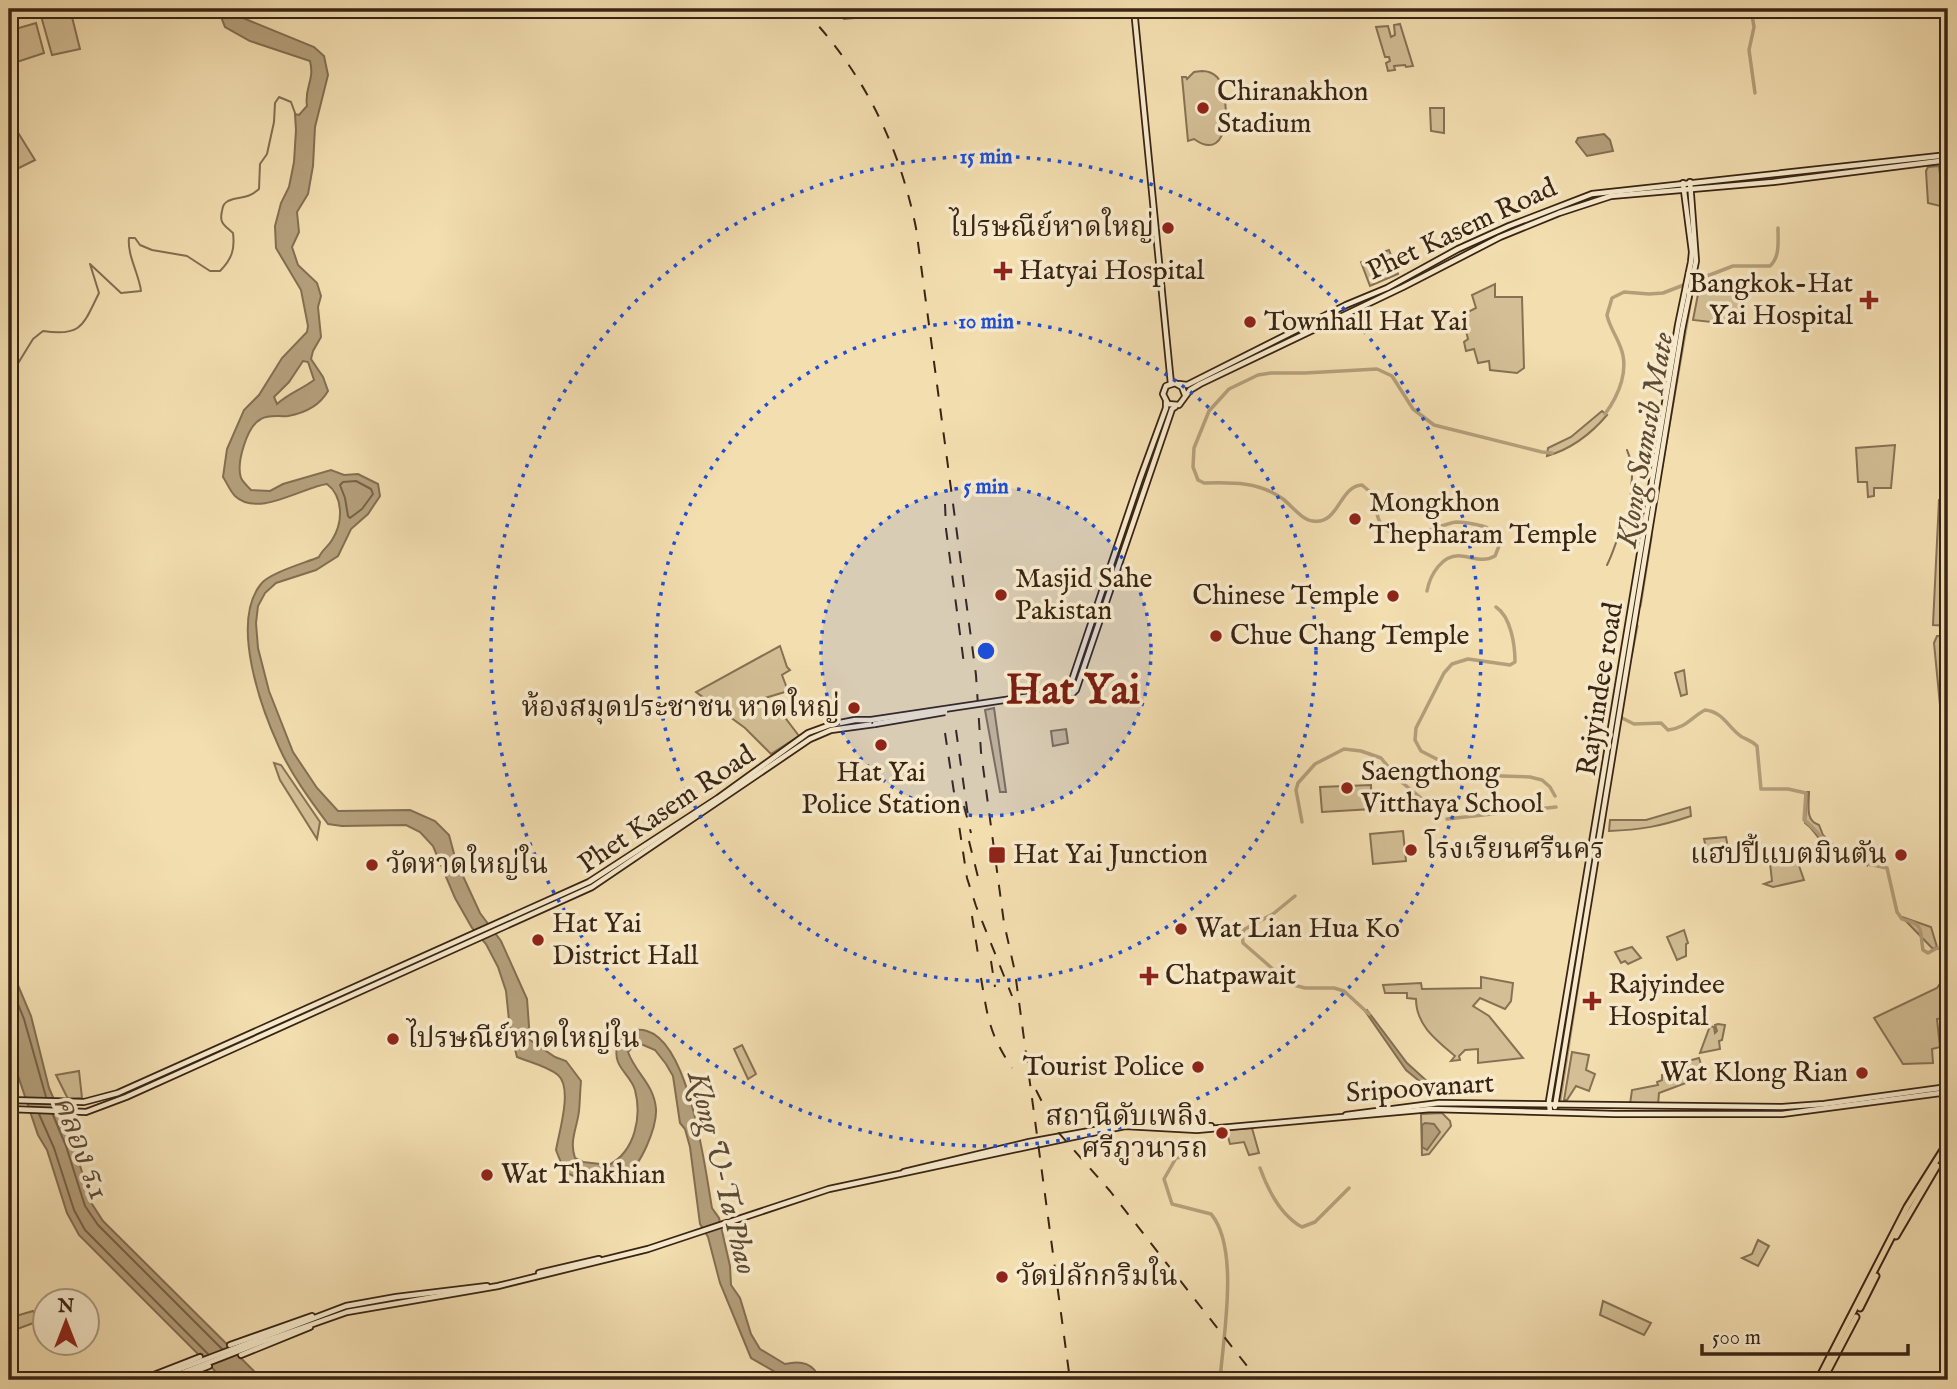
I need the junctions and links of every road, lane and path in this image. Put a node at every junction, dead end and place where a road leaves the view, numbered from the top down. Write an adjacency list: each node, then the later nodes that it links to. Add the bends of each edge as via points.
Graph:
1 (1134, 9): 12 (main road)
2 (1948, 158): 3 (main road, Phet Kasem Road)
3 (1784, 177): 4 (main road, Phet Kasem Road); 4 (main road, Phet Kasem Road, via 1773,182)
4 (1691, 185): 5 (main road, Phet Kasem Road); 7 (main road, via 1697,253)
5 (1684, 186): 6 (main road, Phet Kasem Road); 7 (main road)
6 (1558, 210): 8 (main road, Phet Kasem Road, via 1458,248); 9 (main road, Phet Kasem Road)
7 (1691, 275): 29 (main road)
8 (1346, 305): 9 (main road); 10 (main road, Phet Kasem Road)
9 (1349, 311): 11 (main road, Phet Kasem Road)
10 (1247, 354): 11 (main road); 13 (main road, Phet Kasem Road, via 1187,385)
11 (1250, 359): 14 (main road, Phet Kasem Road)
12 (1171, 384): 13 (main road); 15 (main road, via 1164,390)
13 (1178, 384): 14 (main road)
14 (1185, 395): 16 (main road)
15 (1165, 401): 16 (main road); 17 (main road, via 1069,689)
16 (1179, 405): 17 (main road, Phet Kasem Road, via 1172,409 1076,690)
17 (1053, 694): 18 (main road, Phet Kasem Road, bridge)
18 (831, 727): 19 (main road, Phet Kasem Road, via 808,733 612,869 546,903); 21 (main road, Phet Kasem Road, via 593,887)
19 (375, 977): 20 (main road, Phet Kasem Road); 21 (main road, via 373,982)
20 (363, 982): 22 (main road); 23 (main road, Phet Kasem Road)
21 (378, 984): 22 (main road, Phet Kasem Road)
22 (366, 990): 24 (main road, Phet Kasem Road)
23 (253, 1032): 24 (main road); 25 (main road, Phet Kasem Road)
24 (256, 1039): 26 (main road, Phet Kasem Road)
25 (191, 1059): 26 (main road); 28 (main road, Phet Kasem Road, via 92,1100)
26 (194, 1066): 32 (main road, Phet Kasem Road, via 94,1110)
27 (1948, 1089): 34 (main road, Sripoovanart)
28 (9, 1100)
29 (1552, 1105): 30 (main road, Sripoovanart); 33 (main road, Sripoovanart, via 1446,1103); 35 (main road)
30 (1569, 1105): 31 (main road, Sripoovanart); 36 (main road)
31 (1658, 1106): 34 (main road, Sripoovanart); 37 (main road)
32 (9, 1109)
33 (1405, 1109): 35 (main road, Sripoovanart); 40 (main road, Sripoovanart, via 1197,1130 1125,1126 806,1195 622,1255 500,1284 396,1297)
34 (1782, 1111): 37 (main road, Sripoovanart)
35 (1553, 1112): 36 (main road, Sripoovanart)
36 (1569, 1112): 37 (main road, Sripoovanart)
37 (1658, 1114)
38 (1948, 1142): 42 (main road, via 1907,1207)
39 (1948, 1149): 42 (main road, via 1889,1248)
40 (333, 1313): 41 (main road, via 299,1319); 43 (main road); 46 (main road)
41 (230, 1345)
42 (1839, 1346): 51 (main road)
43 (241, 1355)
44 (200, 1357): 47 (main road)
45 (209, 1366): 50 (main road)
46 (184, 1370): 48 (main road); 49 (main road)
47 (141, 1380)
48 (151, 1380)
49 (164, 1380)
50 (173, 1380)
51 (1821, 1380)

